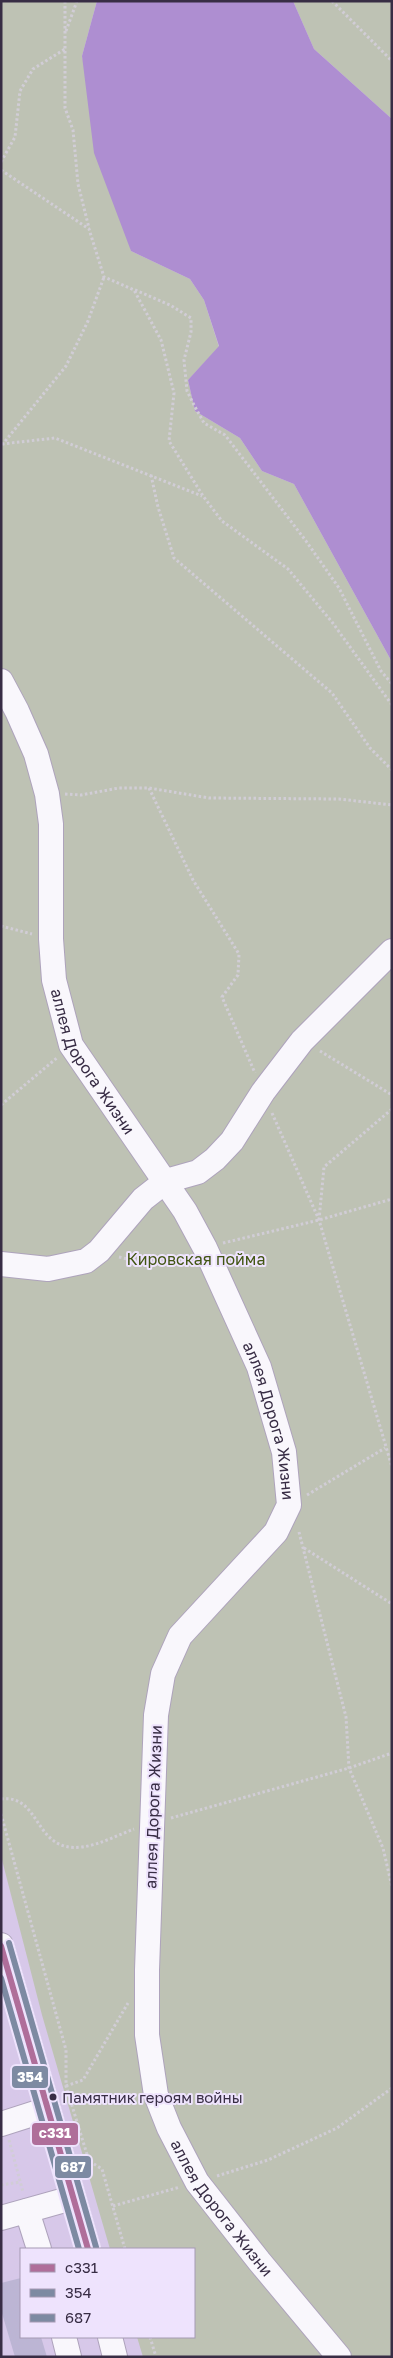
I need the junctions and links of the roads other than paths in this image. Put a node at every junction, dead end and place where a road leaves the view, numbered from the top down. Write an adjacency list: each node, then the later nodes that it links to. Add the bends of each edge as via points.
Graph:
1 (1, 681): 3 (street, аллея Дорога Жизни, via 36,754 47,794 51,824 54,980 71,1045)
2 (392, 951): 3 (street, via 260,1084 232,1141 215,1159 198,1172)
3 (166, 1182): 4 (street, via 143,1199 86,1262 48,1269); 17 (street, аллея Дорога Жизни, via 205,1248 259,1367 284,1452 289,1505 276,1532 180,1636 163,1674 156,1715 147,2035 156,2095 197,2182)
4 (1, 1264)
5 (1, 1944): 6 (street)
6 (48, 2109): 7 (street); 8 (street)
7 (2, 2119)
8 (72, 2198): 9 (street); 12 (street)
9 (28, 2211): 10 (street); 11 (street)
10 (1, 2218)
11 (38, 2248)
12 (88, 2248)
13 (64, 2338): 15 (street)
14 (110, 2338): 16 (street)
15 (70, 2357)
16 (115, 2357)
17 (339, 2357)

